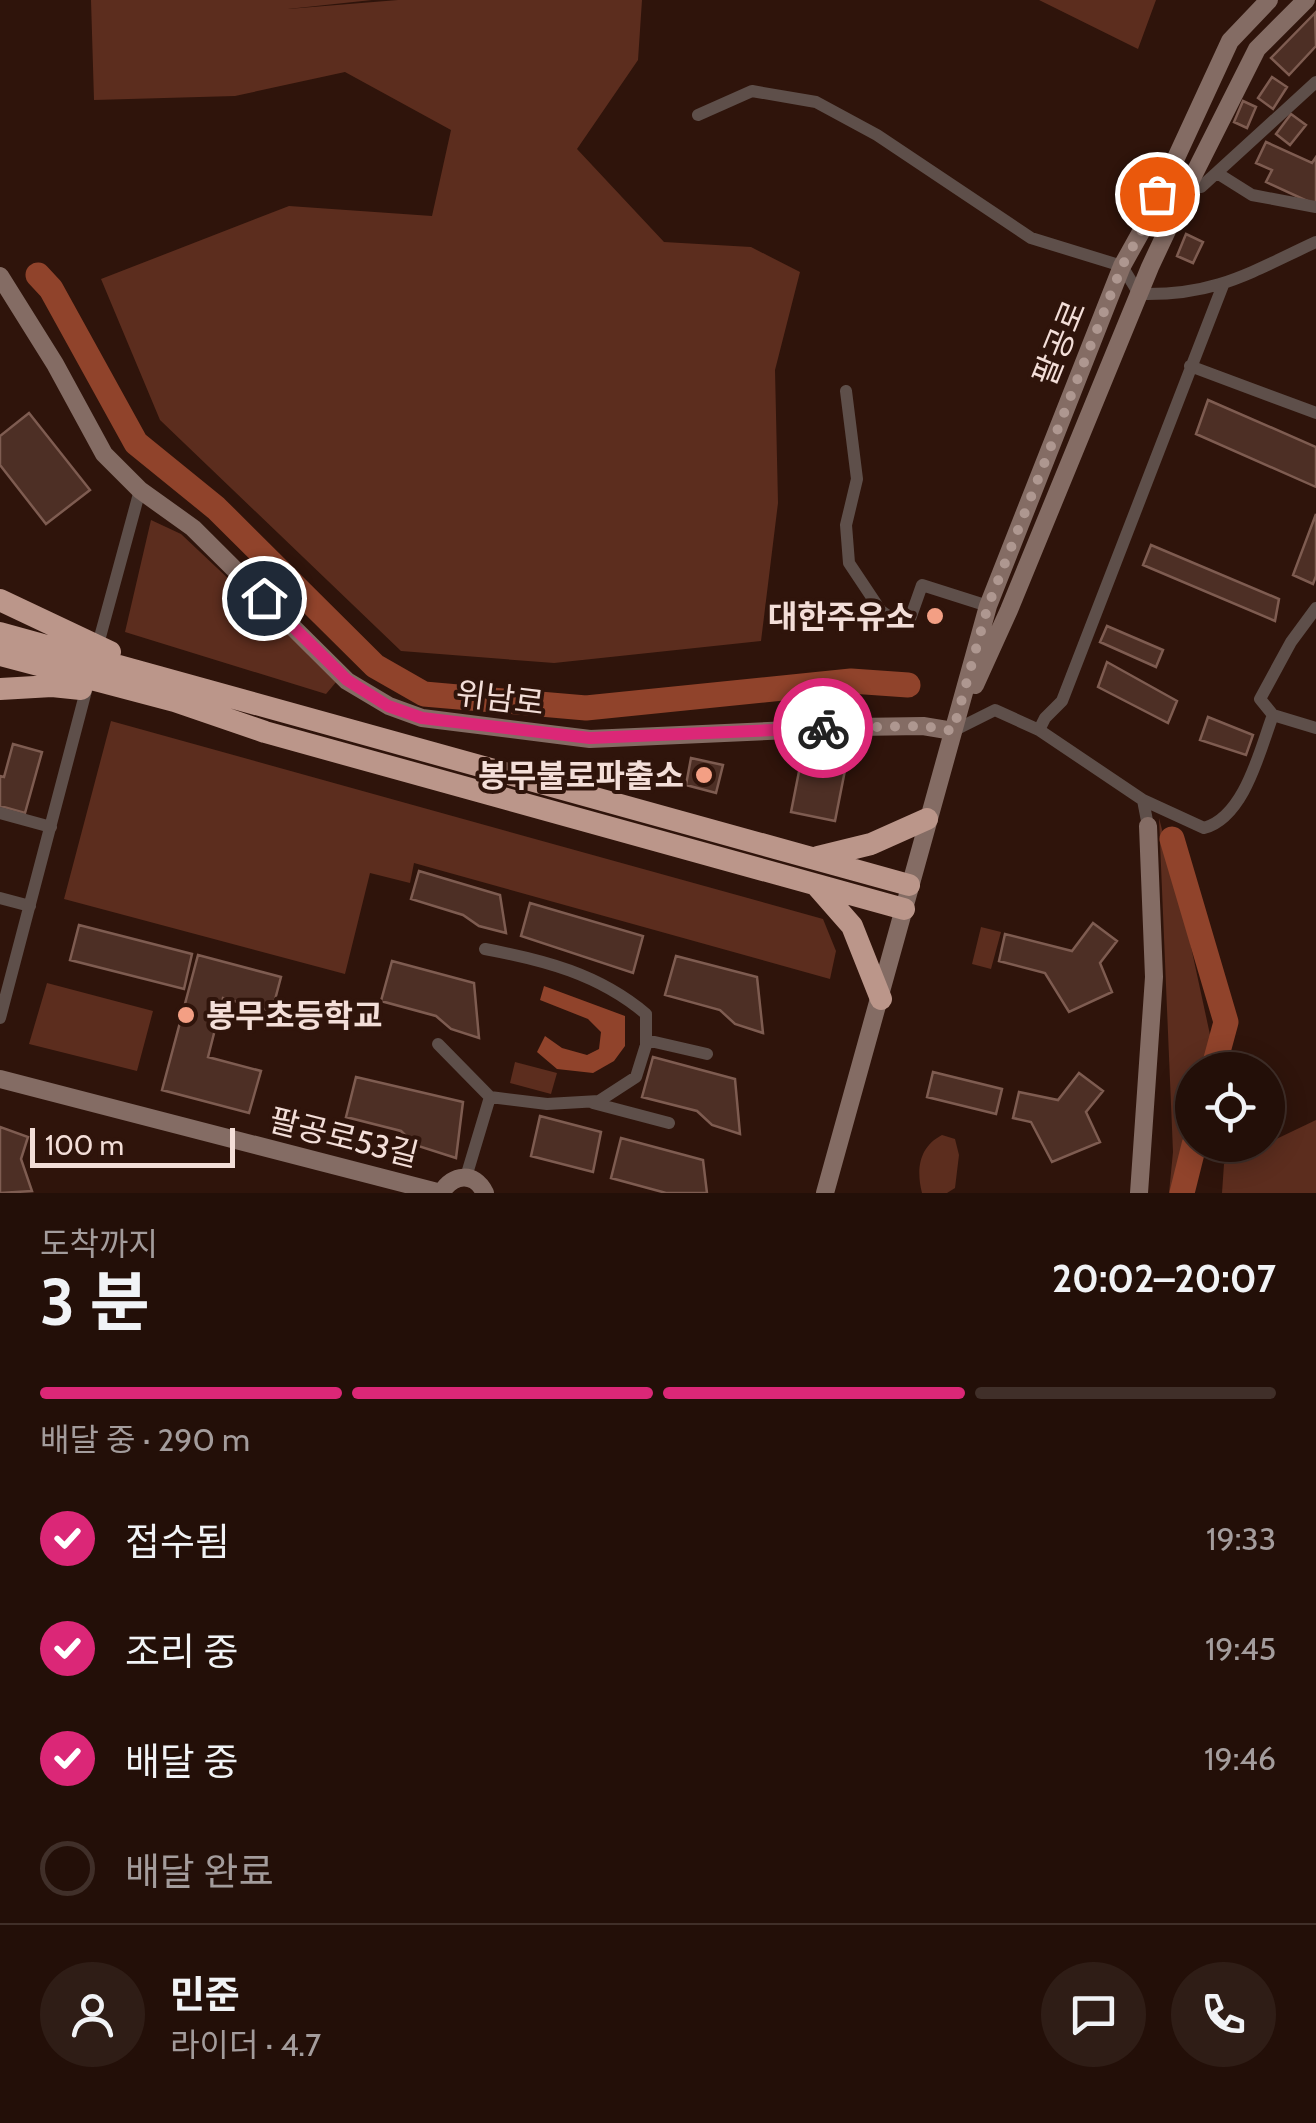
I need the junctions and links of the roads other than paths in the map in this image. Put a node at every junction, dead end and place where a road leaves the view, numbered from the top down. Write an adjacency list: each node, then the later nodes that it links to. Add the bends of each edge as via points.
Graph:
1 (1269, 0): 9 (main road, 팔공로, via 1230,42)
2 (1306, 0): 6 (main road, 팔공로, via 1258,48)
3 (1316, 82): 5 (street)
4 (698, 115): 9 (street, via 752,90 816,102 1032,238)
5 (1218, 173): 6 (street, via 1201,187); 7 (street, via 1252,194)
6 (1187, 188): 12 (main road, 팔공로)
7 (1316, 208)
8 (1316, 242): 11 (street)
9 (1122, 266): 12 (street); 18 (main road, 팔공로)
10 (0, 276): 16 (main road, 위남로, via 104,454)
11 (1223, 286): 12 (street); 13 (street)
12 (1139, 294): 27 (main road, 팔공로, via 1010,610)
13 (1190, 366): 15 (street); 26 (street, via 1062,701)
14 (846, 391): 18 (street, via 856,479 846,525 849,562 881,612 894,620 910,618 922,585)
15 (1316, 413)
16 (140, 490): 27 (main road, 위남로, via 193,528 347,680 422,718 590,738 856,727); 32 (street)
17 (0, 600): 22 (highway)
18 (988, 606): 27 (main road, 팔공로)
19 (1316, 608): 24 (street, via 1260,699)
20 (0, 633): 22 (highway)
21 (0, 655): 22 (highway)
22 (59, 659): 23 (highway); 33 (highway, via 160,676); 34 (highway, via 265,732)
23 (0, 690)
24 (1273, 715): 25 (street); 28 (street, via 1256,770 1215,825 1204,828)
25 (1316, 728)
26 (1039, 730): 27 (street, via 994,710); 28 (street)
27 (953, 731): 30 (main road, 팔공로)
28 (1143, 800): 31 (street)
29 (0, 814): 32 (street)
30 (927, 819): 33 (highway, via 871,844); 35 (main road, 팔공로)
31 (1148, 826): 53 (main road, via 1154,977)
32 (51, 827): 37 (street)
33 (813, 858): 35 (highway)
34 (813, 883): 38 (highway); 40 (highway, via 852,926)
35 (909, 884): 38 (main road, 팔공로)
36 (0, 898): 37 (street)
37 (30, 906): 41 (street)
38 (904, 910): 40 (main road, 팔공로)
39 (485, 949): 42 (street, via 554,964 626,996 646,1014)
40 (882, 999): 52 (main road, 팔공로)
41 (0, 1018)
42 (646, 1040): 44 (street); 47 (street, via 636,1077)
43 (438, 1044): 46 (street)
44 (708, 1054)
45 (0, 1079): 50 (main road, 팔공로53길)
46 (490, 1096): 47 (street); 49 (street)
47 (586, 1102): 48 (street)
48 (669, 1123)
49 (466, 1177): 50 (main road, via 448,1182); 51 (main road)
50 (441, 1193)
51 (485, 1193)
52 (825, 1193)
53 (1139, 1193)

